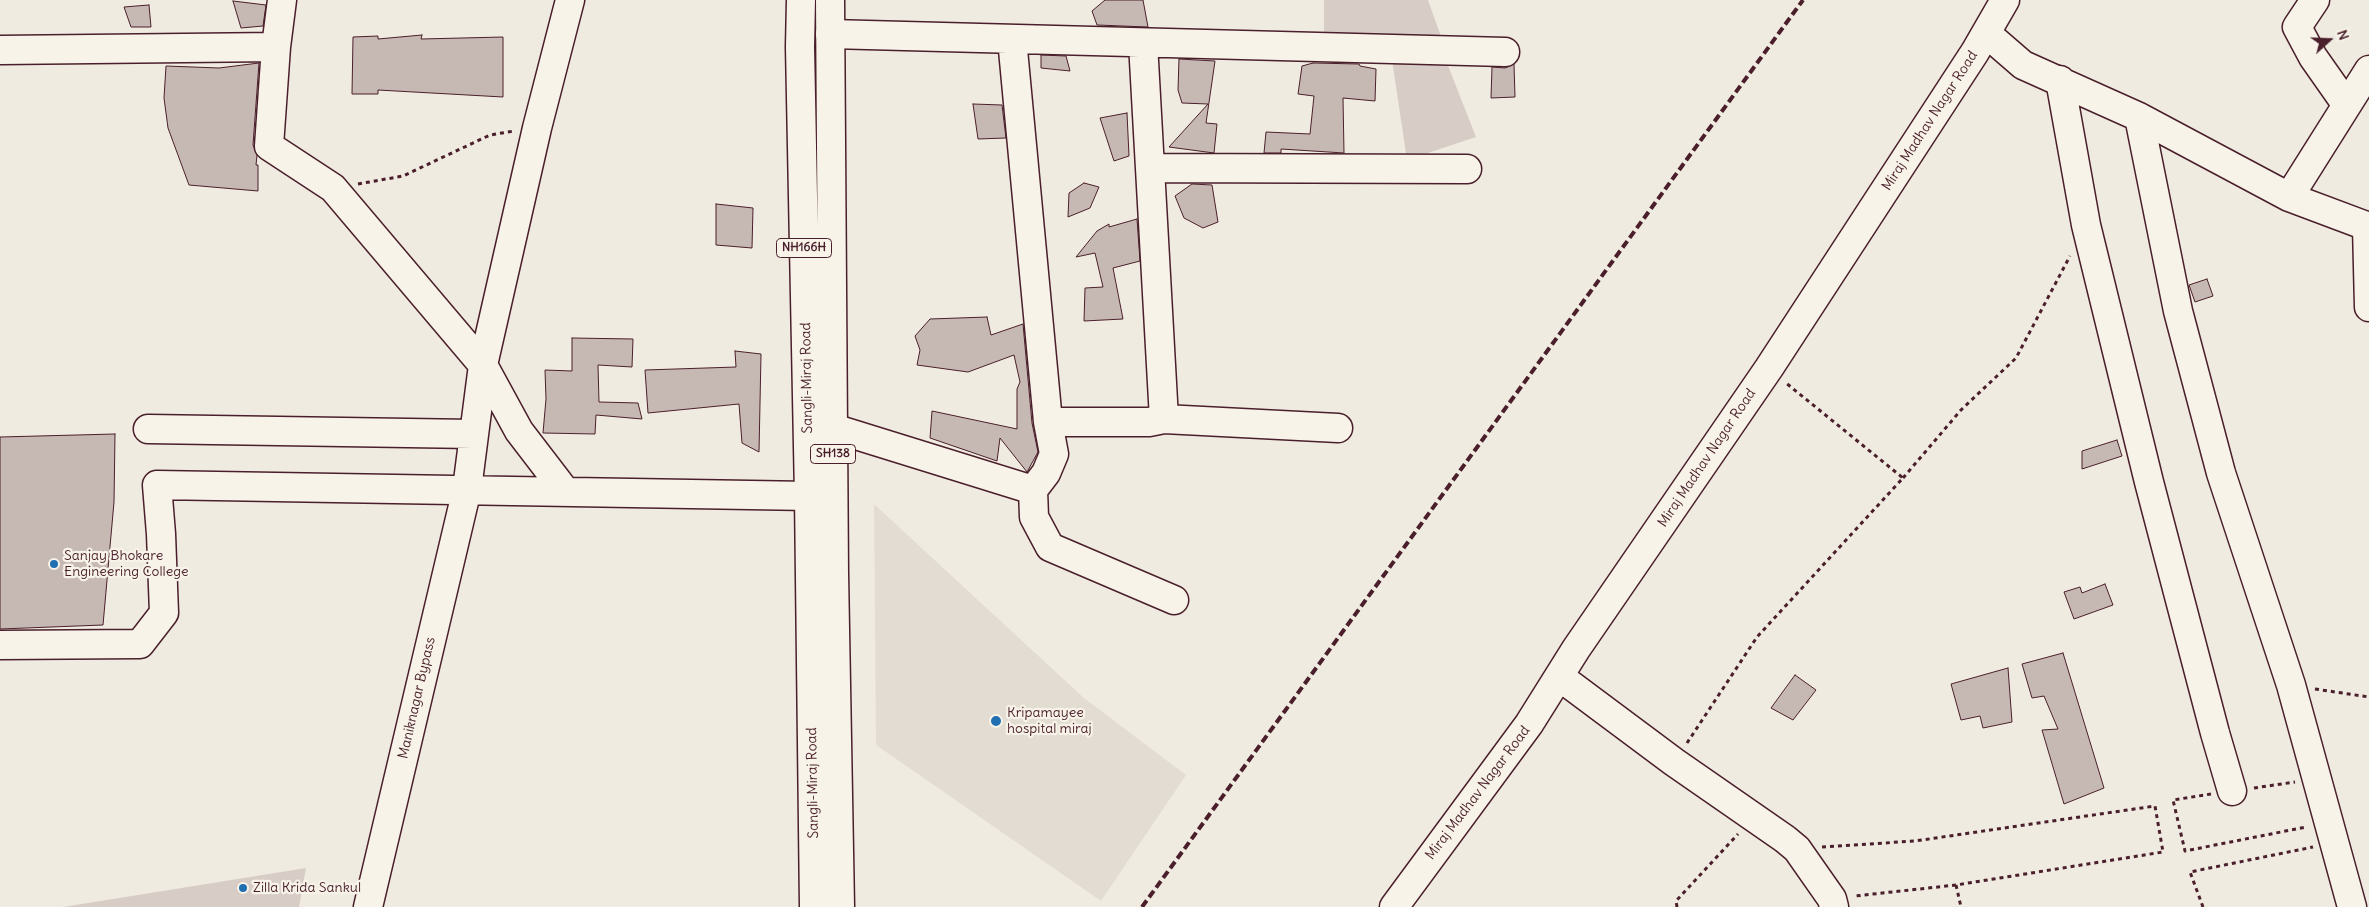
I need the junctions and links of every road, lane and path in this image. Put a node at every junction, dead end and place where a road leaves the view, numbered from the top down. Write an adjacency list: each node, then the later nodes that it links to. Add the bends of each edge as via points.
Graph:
1 (282, 0): 11 (main road)
2 (570, 0): 18 (main road)
3 (801, 0): 38 (main road, Sangli-Miraj Road / NH166H)
4 (830, 0): 8 (main road, Sangli-Miraj Road / SH138)
5 (2006, 0): 7 (main road, Miraj Madhav Nagar Road)
6 (2315, 0): 16 (main road, via 2297,27 2313,57)
7 (1986, 33): 15 (main road, via 2023,65); 27 (main road, Miraj Madhav Nagar Road)
8 (830, 34): 9 (main road); 30 (main road, Sangli-Miraj Road / SH138)
9 (1012, 39): 10 (main road); 29 (main road)
10 (1143, 43): 13 (main road); 19 (main road)
11 (276, 48): 12 (main road); 21 (main road, via 269,146)
12 (0, 50)
13 (1505, 52)
14 (2369, 70): 16 (main road)
15 (2060, 80): 17 (main road); 23 (main road)
16 (2346, 104): 22 (main road)
17 (2139, 117): 22 (main road); 42 (main road, via 2178,311 2216,454)
18 (537, 128): 21 (path, via 490,135 404,176); 26 (main road)
19 (1150, 168): 20 (main road); 28 (main road)
20 (1467, 169)
21 (333, 188): 26 (main road)
22 (2289, 197): 24 (main road)
23 (2086, 225): 34 (path, via 2016,358 1962,410); 46 (main road, via 2151,491)
24 (2368, 227): 25 (main road)
25 (2369, 307)
26 (483, 365): 33 (main road); 37 (main road, via 518,431)
27 (1768, 368): 34 (path); 41 (main road, Miraj Madhav Nagar Road)
28 (1164, 420): 29 (main road); 31 (main road)
29 (1048, 422): 36 (main road, via 1054,454 1046,473)
30 (833, 428): 36 (main road); 54 (main road, Sangli-Miraj Road / SH138)
31 (1338, 428)
32 (148, 429): 33 (main road)
33 (473, 434): 35 (main road, Maniknagar Bypass)
34 (1903, 478): 44 (path, via 1757,637)
35 (467, 490): 37 (main road); 40 (main road, via 157,485 164,613 140,644); 52 (main road, Maniknagar Bypass)
36 (1032, 490): 39 (main road, via 1034,517 1050,547)
37 (565, 491): 38 (main road)
38 (809, 496): 53 (main road, Sangli-Miraj Road)
39 (1174, 600)
40 (0, 645)
41 (1560, 677): 44 (main road); 55 (main road, Miraj Madhav Nagar Road)
42 (2291, 685): 43 (path); 45 (main road)
43 (2369, 697)
44 (1674, 762): 47 (main road)
45 (2317, 778): 46 (path); 48 (main road)
46 (2232, 791): 48 (path, via 2173,800 2185,851)
47 (1754, 818): 49 (main road); 56 (path, via 1676,901)
48 (2331, 832): 58 (path, via 2190,872); 59 (main road)
49 (1797, 849): 50 (path, via 1915,842 2155,806 2164,852); 51 (main road)
50 (1956, 885): 51 (path); 57 (path)
51 (1833, 903)
52 (368, 907)
53 (814, 907)
54 (840, 907)
55 (1394, 907)
56 (1677, 907)
57 (1960, 907)
58 (2203, 907)
59 (2352, 907)

